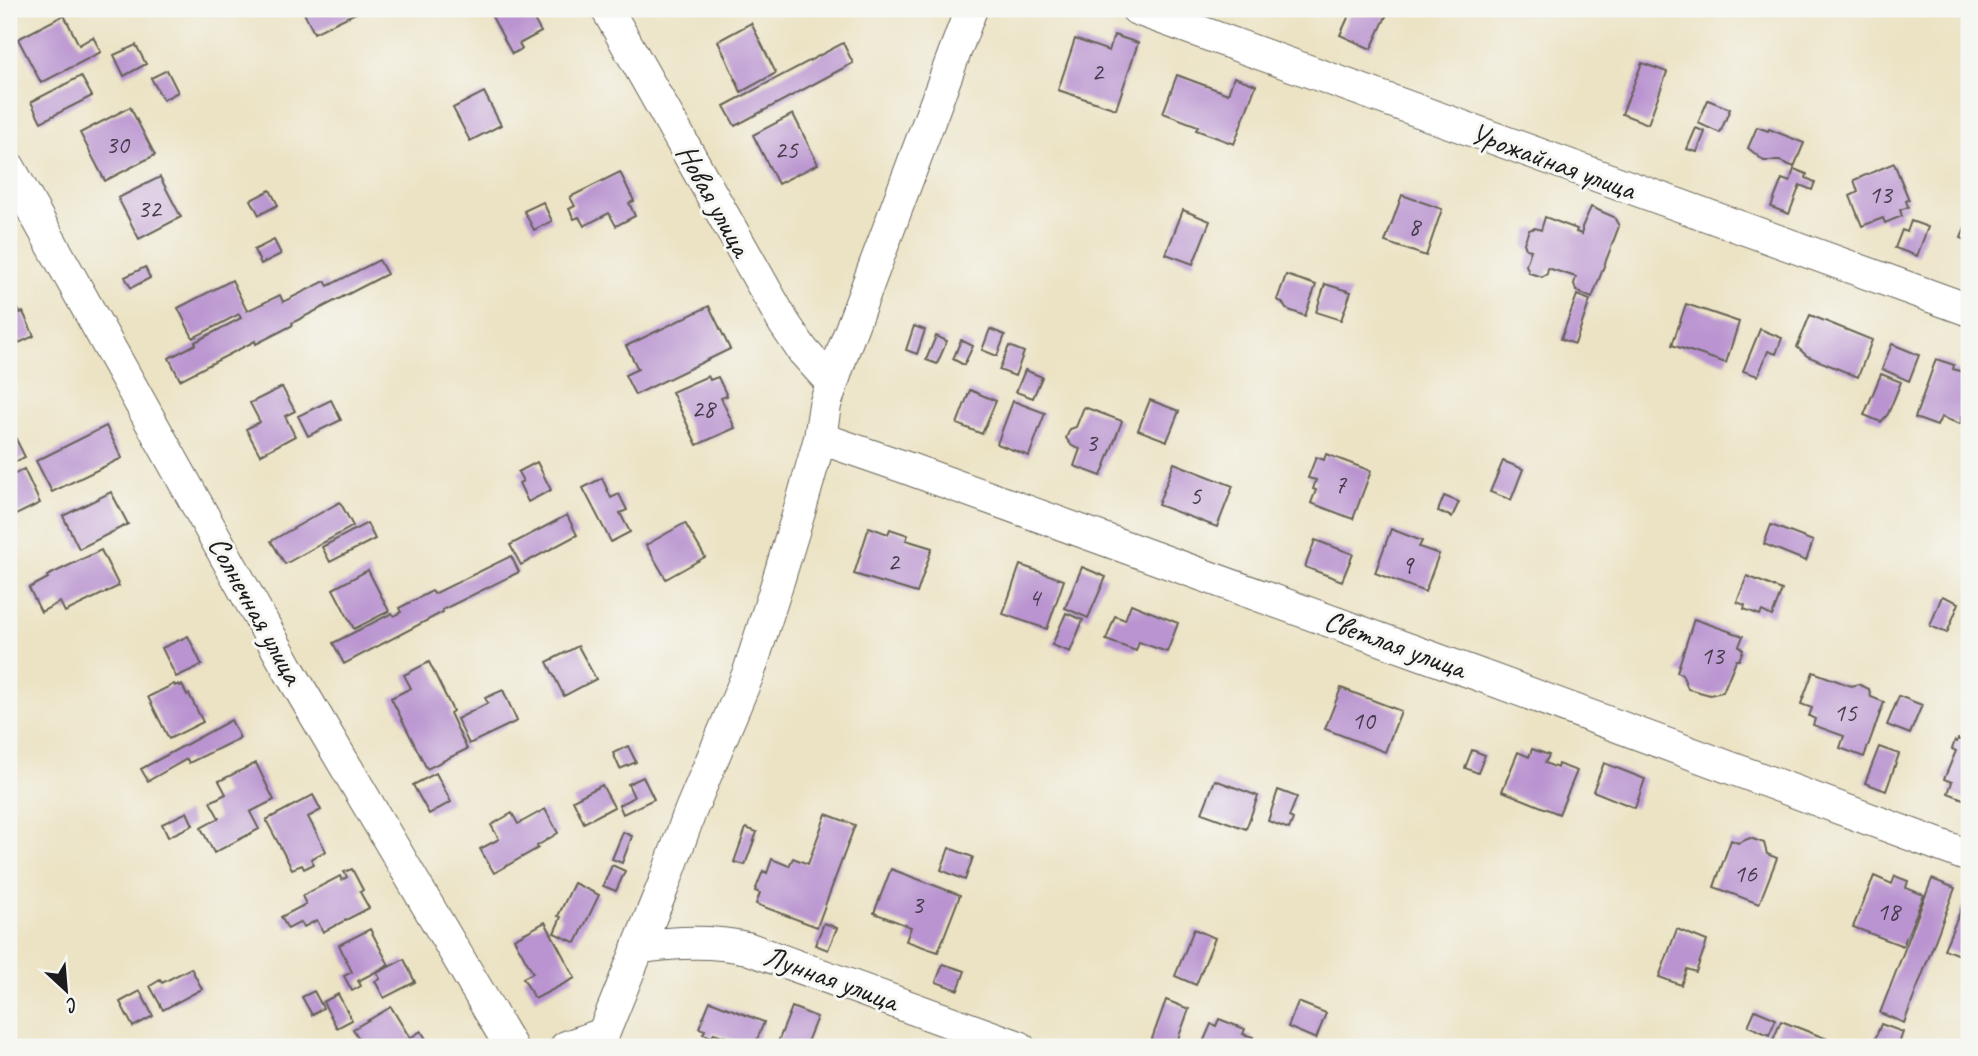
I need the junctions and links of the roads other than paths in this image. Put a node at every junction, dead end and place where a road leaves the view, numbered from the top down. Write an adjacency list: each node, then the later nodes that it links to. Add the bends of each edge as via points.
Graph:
1 (607, 9): 6 (street, Новая улица, via 784,323)
2 (971, 9): 6 (street)
3 (1137, 9): 5 (street, Урожайная улица)
4 (9, 167): 11 (street, Солнечная улица, via 290,672)
5 (1969, 310)
6 (832, 383): 7 (street)
7 (820, 438): 8 (street, Светлая улица); 9 (street, via 748,671)
8 (1969, 856)
9 (637, 948): 10 (street); 13 (street, Лунная улица, via 666,943 747,948)
10 (601, 1040): 12 (street)
11 (511, 1047)
12 (566, 1047)
13 (1019, 1047)

